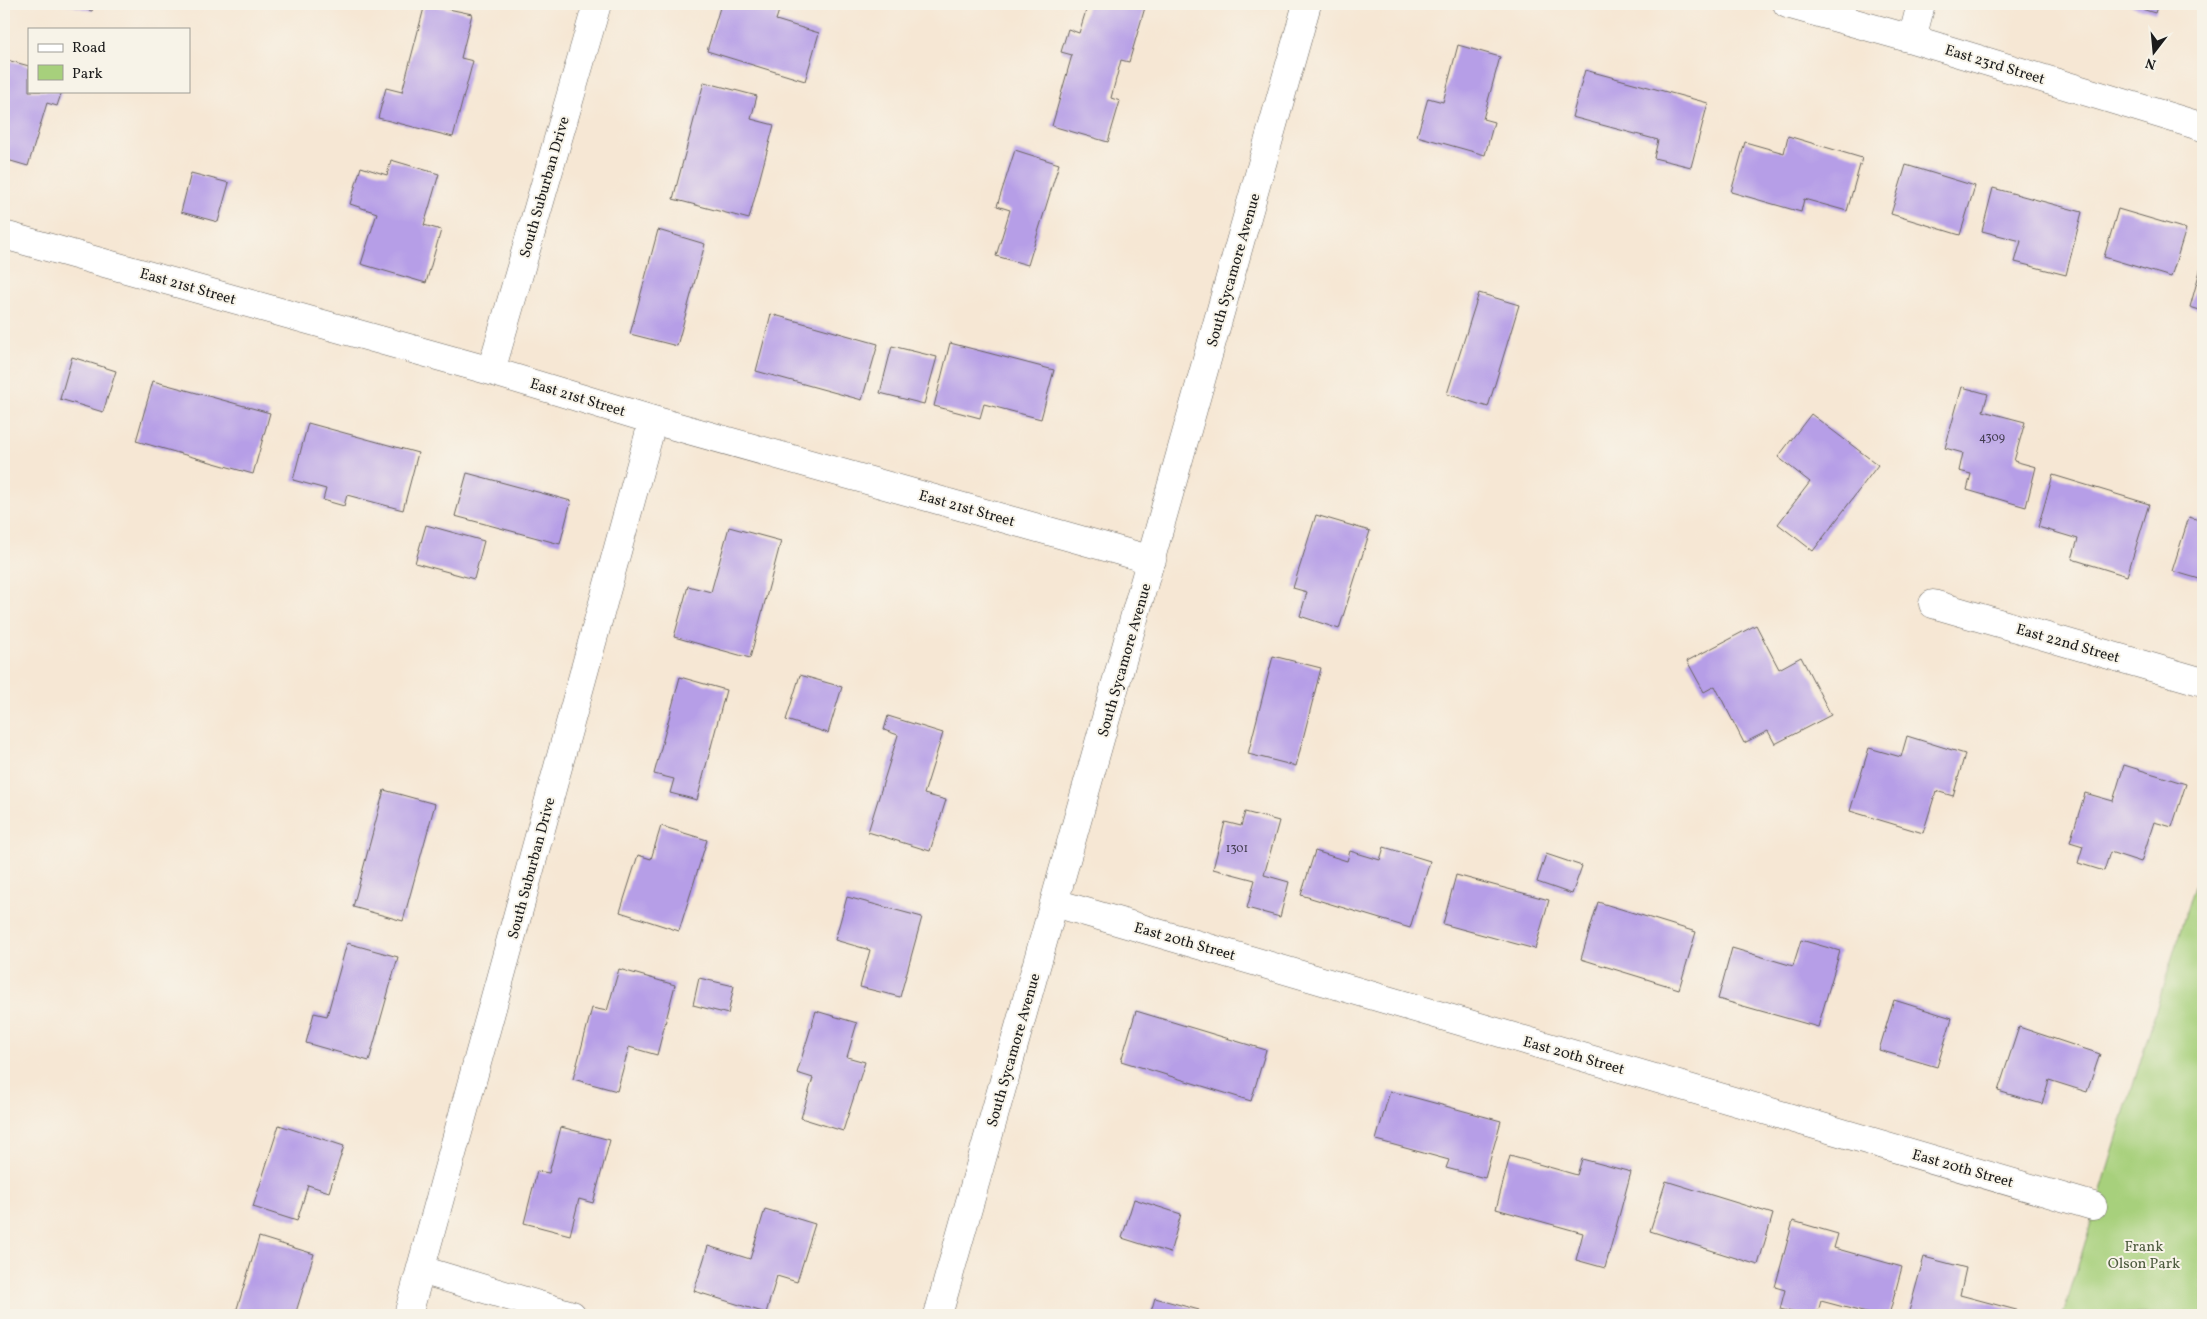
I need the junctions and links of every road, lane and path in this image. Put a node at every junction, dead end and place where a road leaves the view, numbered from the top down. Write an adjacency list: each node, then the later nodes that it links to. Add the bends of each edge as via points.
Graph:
1 (597, 4): 8 (street, South Suburban Drive)
2 (1307, 4): 10 (street, South Sycamore Avenue)
3 (1787, 4): 5 (street, East 23rd Street)
4 (1921, 4): 5 (street)
5 (1912, 39): 6 (street, East 23rd Street)
6 (2203, 127)
7 (4, 235): 8 (street, East 21st Street)
8 (491, 371): 9 (street, East 21st Street)
9 (652, 420): 10 (street, East 21st Street); 15 (street, South Suburban Drive)
10 (1152, 560): 13 (street, South Sycamore Avenue)
11 (1933, 604): 12 (street, East 22nd Street)
12 (2203, 682)
13 (1055, 903): 14 (street, East 20th Street); 18 (street, South Sycamore Avenue)
14 (2093, 1206)
15 (421, 1270): 16 (street, South Suburban Drive); 17 (street)
16 (408, 1315)
17 (572, 1315)
18 (938, 1315)

